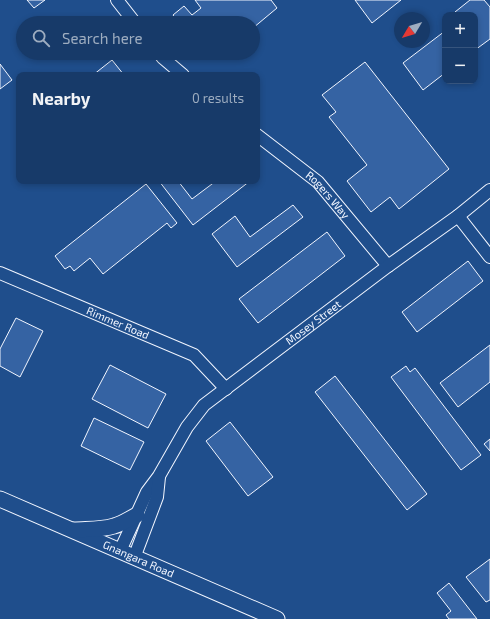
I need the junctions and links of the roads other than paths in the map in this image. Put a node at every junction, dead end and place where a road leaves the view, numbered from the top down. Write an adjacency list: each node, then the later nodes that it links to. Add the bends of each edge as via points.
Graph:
1 (117, 0): 2 (street)
2 (130, 16)
3 (165, 60): 4 (street)
4 (179, 72)
5 (260, 137): 9 (street, Rogers Way, via 318,182)
6 (490, 190): 7 (street, Mosey Street)
7 (458, 216): 8 (street); 9 (street, Mosey Street)
8 (490, 257)
9 (388, 266): 11 (street, Mosey Street)
10 (0, 273): 11 (street, Rimmer Road, via 194,355)
11 (226, 389): 12 (street, Mosey Street, via 204,405 187,427)
12 (159, 476): 14 (street, Mosey Street, via 147,492); 17 (street, Mosey Street, via 157,497)
13 (0, 499): 15 (main road, Gnangara Road)
14 (137, 515): 15 (main road, via 113,526); 16 (street, Mosey Street)
15 (71, 530): 16 (main road, Gnangara Road)
16 (120, 551): 17 (main road, Gnangara Road)
17 (134, 558): 18 (main road, Gnangara Road)
18 (277, 619)

